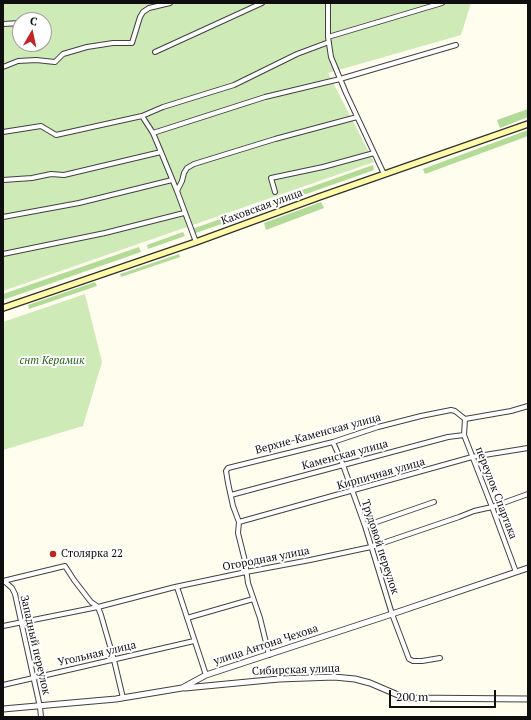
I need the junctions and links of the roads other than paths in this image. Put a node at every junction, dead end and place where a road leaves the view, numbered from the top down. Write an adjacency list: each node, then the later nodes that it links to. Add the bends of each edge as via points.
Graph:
1 (170, 3): 10 (street, via 143,12 132,43 113,43 87,48 63,54 55,62 18,61)
2 (262, 3): 9 (street)
3 (328, 3): 6 (street)
4 (332, 3): 6 (street)
5 (442, 3): 7 (street)
6 (329, 8): 7 (street)
7 (329, 39): 11 (street, via 331,57); 12 (street, via 234,85)
8 (456, 45): 11 (street)
9 (155, 52)
10 (3, 67)
11 (340, 79): 13 (street); 16 (street, via 265,97)
12 (142, 116): 15 (street, via 56,135 41,126); 16 (street)
13 (357, 117): 18 (street); 22 (street, via 194,164 187,168)
14 (528, 124): 19 (main road, Каховская улица)
15 (3, 132)
16 (153, 132): 17 (street)
17 (161, 152): 20 (street, via 64,175 51,174); 21 (street)
18 (374, 153): 19 (street); 23 (street, via 271,178)
19 (384, 174): 26 (main road, Каховская улица)
20 (3, 180)
21 (172, 180): 22 (street); 25 (street, via 79,203)
22 (177, 190): 24 (street)
23 (275, 192)
24 (184, 213): 26 (street); 27 (street, via 105,233)
25 (3, 217)
26 (196, 242): 28 (main road, Каховская улица)
27 (3, 254)
28 (3, 308)
29 (528, 406): 30 (street)
30 (465, 419): 31 (street, переулок Спартака); 32 (street, Верхне-Каменская улица, via 455,411 445,411 378,427)
31 (464, 436): 34 (street, переулок Спартака); 35 (street, Каменская улица, via 448,437)
32 (333, 442): 35 (street, Трудовой переулок); 38 (street, Верхне-Каменская улица, via 228,468 226,471)
33 (528, 448): 34 (street, Кирпичная улица)
34 (472, 457): 36 (street, Кирпичная улица); 40 (street, переулок Спартака)
35 (344, 465): 36 (street, Трудовой переулок); 38 (street, Каменская улица)
36 (353, 491): 41 (street, Кирпичная улица); 42 (street, Трудовой переулок)
37 (528, 494): 40 (street, Огородная улица)
38 (231, 495): 41 (street, Верхне-Каменская улица)
39 (434, 502): 42 (street)
40 (492, 507): 43 (street, Огородная улица); 46 (street, переулок Спартака)
41 (239, 522): 45 (street, Верхне-Каменская улица, via 238,533)
42 (365, 526): 43 (street, Трудовой переулок)
43 (371, 546): 45 (street, Огородная улица); 51 (street, Трудовой переулок)
44 (528, 568): 46 (street, улица Антона Чехова)
45 (246, 572): 48 (street, Огородная улица); 49 (street, Верхне-Каменская улица)
46 (516, 572): 51 (street, улица Антона Чехова)
47 (4, 581): 50 (street, via 65,566 91,602); 53 (street, Западный переулок, via 13,591)
48 (177, 587): 50 (street, Огородная улица); 52 (street)
49 (253, 599): 52 (street); 56 (street, Верхне-Каменская улица)
50 (98, 607): 53 (street, Огородная улица); 58 (street)
51 (392, 614): 56 (street, улица Антона Чехова); 57 (street, Трудовой переулок, via 409,659 422,661)
52 (187, 618): 55 (street)
53 (20, 622): 54 (street, Огородная улица); 60 (street, Западный переулок)
54 (3, 626)
55 (194, 641): 58 (street, Угольная улица); 59 (street)
56 (269, 655): 59 (street, улица Антона Чехова)
57 (440, 658)
58 (114, 660): 60 (street, Угольная улица); 63 (street)
59 (206, 675): 62 (street, улица Антона Чехова)
60 (34, 678): 61 (street, Угольная улица); 65 (street, Западный переулок)
61 (3, 685)
62 (182, 688): 63 (street, улица Антона Чехова); 64 (street, Сибирская улица, via 334,677 370,683 405,698)
63 (122, 698): 65 (street, улица Антона Чехова)
64 (528, 699)
65 (40, 706): 66 (street, улица Антона Чехова); 67 (street, Западный переулок)
66 (3, 709)
67 (41, 717)

